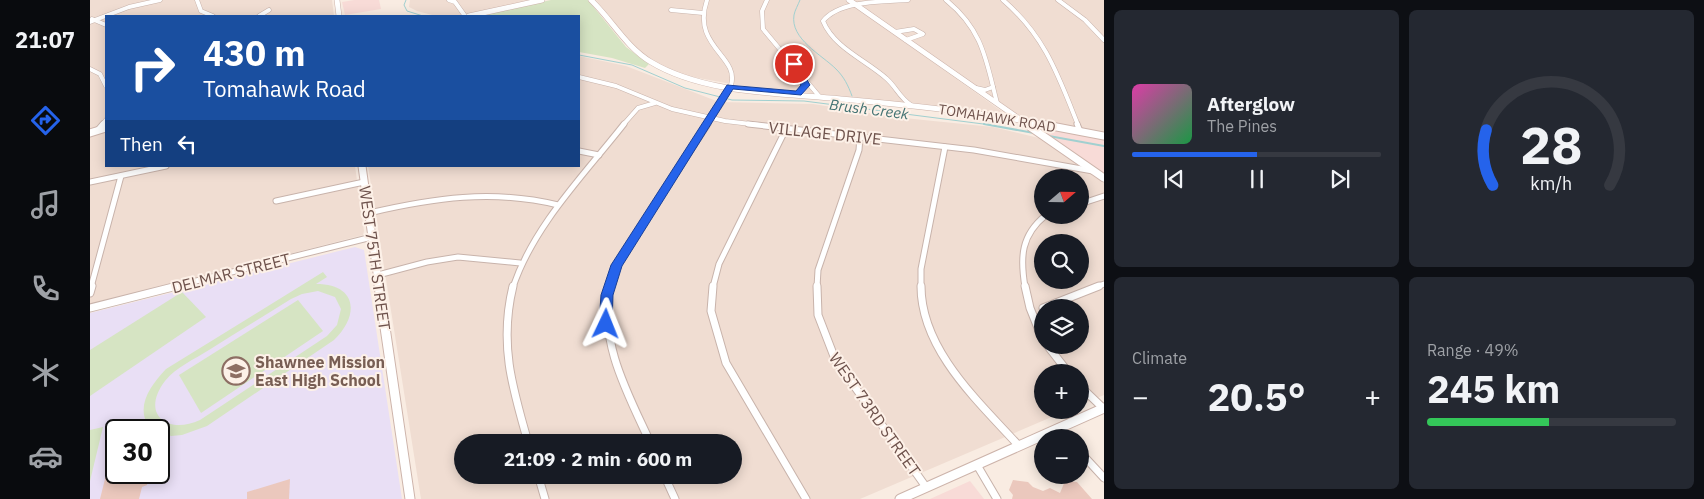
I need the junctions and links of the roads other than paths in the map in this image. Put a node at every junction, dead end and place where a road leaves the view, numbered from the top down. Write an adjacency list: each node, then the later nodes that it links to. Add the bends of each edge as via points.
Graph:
1 (160, 0): 20 (street)
2 (197, 0): 21 (street, via 201,11)
3 (337, 0): 23 (street)
4 (449, 0): 14 (street)
5 (542, 0): 25 (street)
6 (591, 0): 35 (street, TOMAHAWK ROAD, via 629,46 647,60 682,76)
7 (707, 0): 18 (street)
8 (767, 0): 34 (street, via 760,13 764,32 794,64)
9 (849, 0): 15 (street)
10 (908, 0): 15 (street)
11 (946, 0): 36 (street, via 977,30)
12 (1003, 0): 52 (street, via 1026,19 1043,40)
13 (1058, 0): 30 (street, via 1085,20)
14 (455, 1): 24 (street)
15 (858, 6): 28 (street); 41 (street, via 830,12 824,19 825,28 886,78)
16 (269, 10): 22 (street)
17 (671, 10): 18 (street)
18 (703, 13): 35 (street, via 707,37 730,69)
19 (105, 15): 26 (street)
20 (106, 15)
21 (211, 15)
22 (261, 15)
23 (340, 15)
24 (466, 15)
25 (472, 15)
26 (91, 20): 27 (street)
27 (105, 25)
28 (895, 32): 29 (street); 29 (street, via 912,29 923,34)
29 (906, 40): 37 (street)
30 (1104, 40)
31 (90, 69): 33 (street, via 100,74)
32 (580, 78): 39 (street, VILLAGE DRIVE, via 610,84)
33 (105, 84)
34 (806, 85): 38 (street); 40 (street)
35 (730, 86): 38 (street, TOMAHAWK ROAD); 47 (street)
36 (993, 87): 37 (street); 44 (street)
37 (976, 88): 44 (street)
38 (798, 94): 40 (street, TOMAHAWK ROAD)
39 (638, 96): 42 (street, VILLAGE DRIVE); 46 (street)
40 (819, 96): 43 (street, TOMAHAWK ROAD)
41 (897, 96): 43 (street); 45 (street)
42 (655, 103): 46 (street); 47 (street, VILLAGE DRIVE)
43 (890, 103): 45 (street, TOMAHAWK ROAD)
44 (997, 103): 48 (street)
45 (911, 105): 48 (street, TOMAHAWK ROAD)
46 (638, 108): 58 (street)
47 (711, 119): 51 (street, VILLAGE DRIVE); 90 (street, via 622,255 607,295 606,324 612,355)
48 (1021, 120): 52 (street, TOMAHAWK ROAD); 59 (street)
49 (105, 121): 53 (street)
50 (105, 128): 53 (street)
51 (786, 129): 55 (street, VILLAGE DRIVE); 101 (street, via 719,264 711,294 715,331 726,363)
52 (1080, 131): 54 (street, TOMAHAWK ROAD)
53 (93, 132)
54 (1104, 136)
55 (860, 137): 56 (street, VILLAGE DRIVE); 97 (street, WEST 73RD STREET, via 859,150 818,270 818,315 835,359)
56 (945, 147): 62 (street, VILLAGE DRIVE); 91 (street, via 921,269 924,312 931,332 954,370)
57 (580, 152): 58 (street)
58 (599, 155): 71 (street)
59 (1079, 161): 62 (street); 63 (street)
60 (162, 167): 64 (street)
61 (362, 167): 67 (street, WEST 75TH STREET)
62 (1073, 167): 63 (street, VILLAGE DRIVE)
63 (1094, 172): 65 (street)
64 (121, 176): 66 (street); 78 (street)
65 (1104, 178)
66 (90, 182)
67 (364, 182): 69 (street); 72 (street, WEST 75TH STREET)
68 (1104, 196): 70 (street)
69 (276, 201)
70 (1089, 201)
71 (558, 205): 72 (street, via 500,195 461,195 415,201); 75 (street)
72 (369, 213): 74 (street, WEST 75TH STREET)
73 (1034, 222): 82 (street, via 1025,240 1023,282)
74 (372, 238): 76 (street, WEST 75TH STREET); 80 (street, DELMAR STREET)
75 (520, 263): 76 (street, via 458,257 423,262); 89 (street, via 509,303 506,347 511,381)
76 (378, 275): 98 (street, WEST 75TH STREET)
77 (1104, 284): 79 (street)
78 (90, 292)
79 (1066, 299)
80 (90, 308)
81 (1034, 311): 82 (street)
82 (1030, 312): 83 (street)
83 (1034, 321)
84 (1054, 354): 85 (street)
85 (1062, 364)
86 (1089, 394): 87 (street)
87 (1104, 408): 88 (street)
88 (1058, 428): 91 (street)
89 (526, 434)
90 (647, 434)
91 (1019, 446): 93 (street)
92 (1089, 462): 94 (street)
93 (977, 464): 97 (street); 103 (street)
94 (1104, 478)
95 (541, 484): 99 (street)
96 (668, 484): 100 (street)
97 (926, 487): 102 (street)
98 (410, 499)
99 (545, 499)
100 (675, 499)
101 (806, 499)
102 (900, 499)
103 (997, 499)

